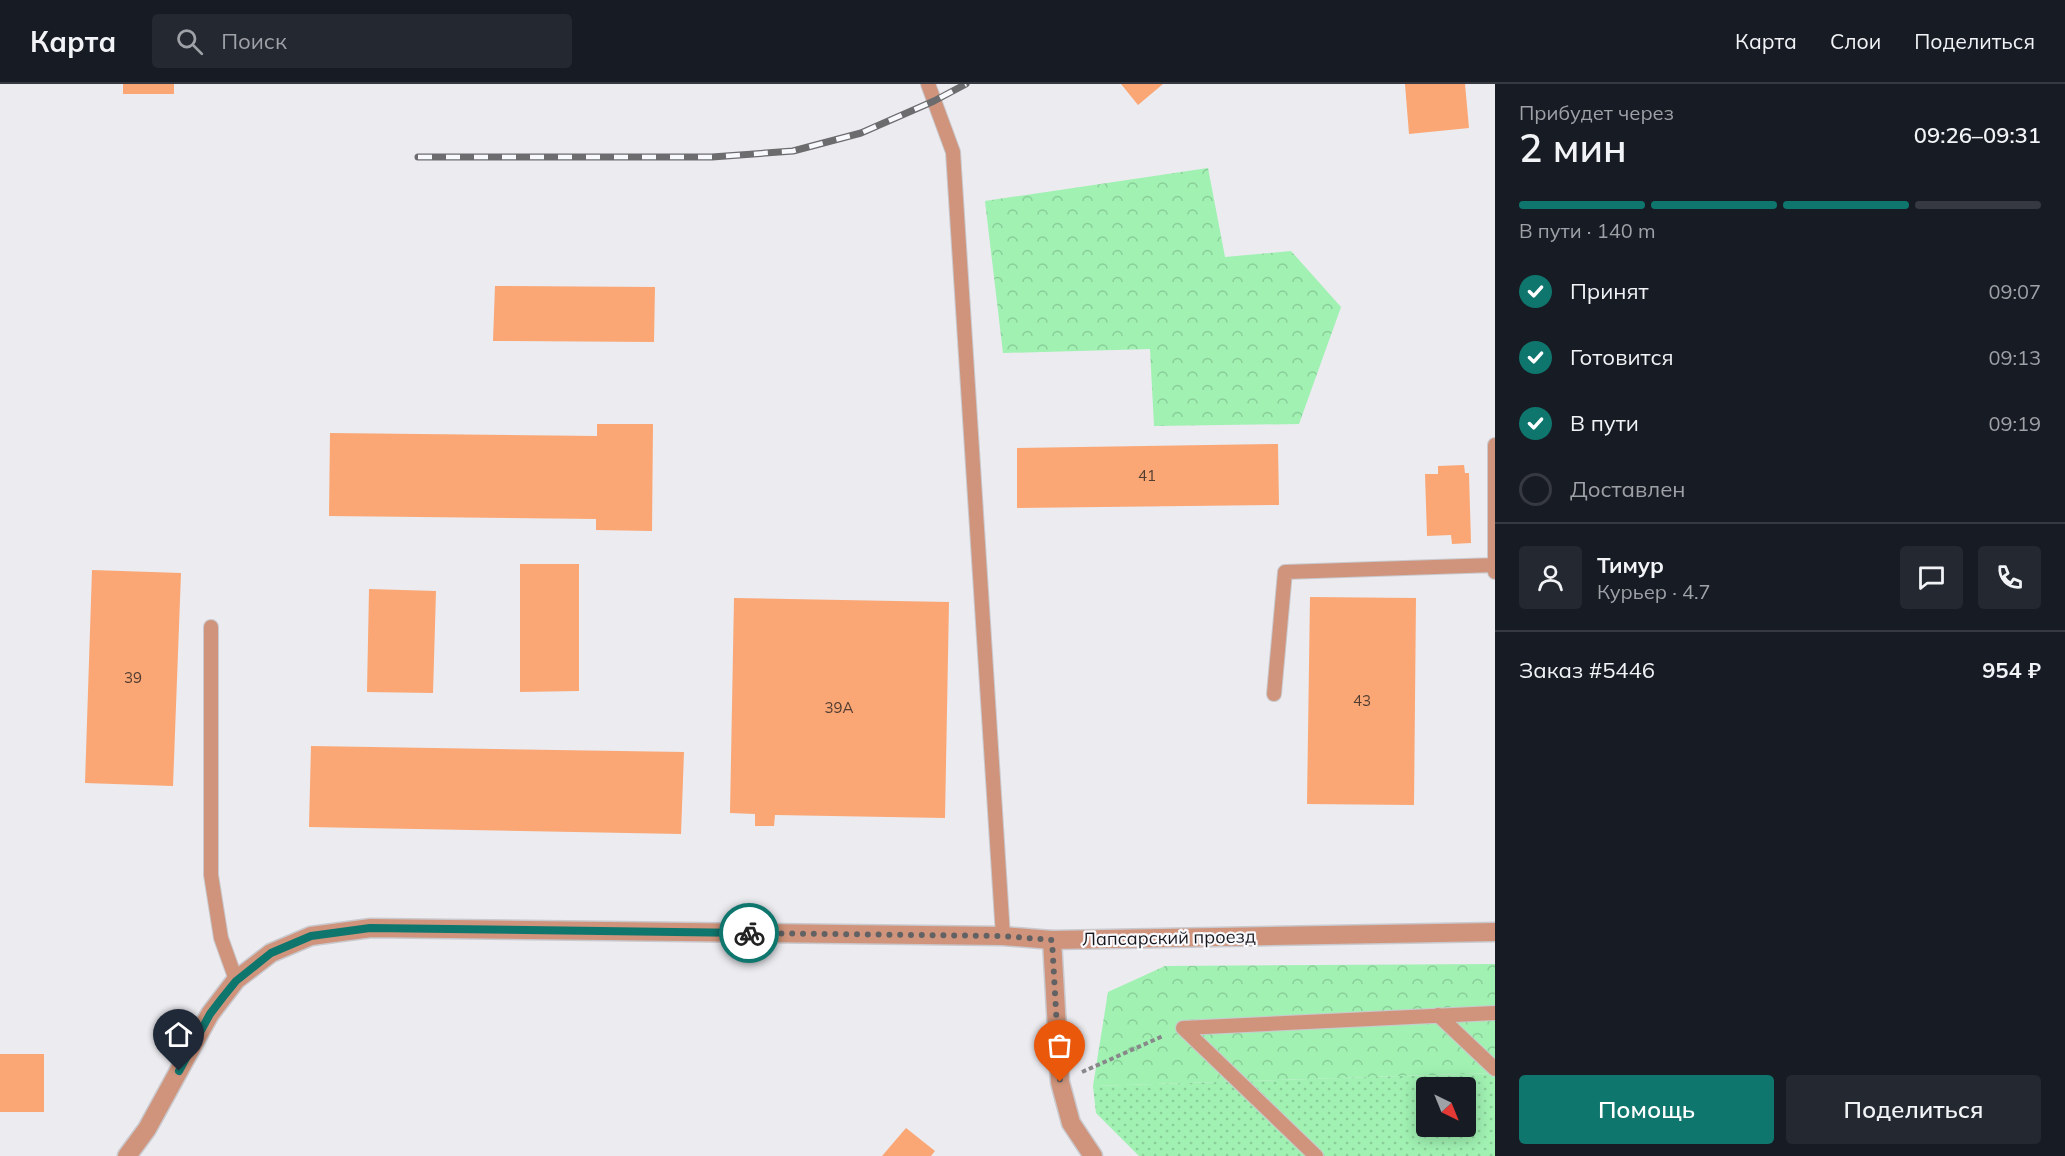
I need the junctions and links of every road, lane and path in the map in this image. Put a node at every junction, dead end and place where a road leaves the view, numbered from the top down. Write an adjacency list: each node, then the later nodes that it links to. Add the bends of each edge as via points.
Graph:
1 (928, 84): 8 (lane, via 953,152)
2 (1495, 444): 3 (lane)
3 (1495, 565): 4 (lane); 6 (lane, via 1285,572)
4 (1495, 574)
5 (211, 627): 10 (lane, via 211,875 221,938)
6 (1274, 694)
7 (1495, 932): 9 (street, Лапсарский проезд)
8 (1003, 936): 9 (street, Лапсарский проезд); 10 (street, Лапсарский проезд, via 370,928 311,936 271,953)
9 (1052, 940): 15 (street)
10 (236, 981): 16 (street, Лапсарский проезд, via 210,1014 147,1129)
11 (1495, 1013): 12 (lane)
12 (1438, 1015): 13 (lane); 14 (lane)
13 (1183, 1028): 15 (path); 18 (lane)
14 (1495, 1069)
15 (1060, 1082): 17 (street, via 1071,1123)
16 (127, 1156)
17 (1093, 1156)
18 (1316, 1156)

